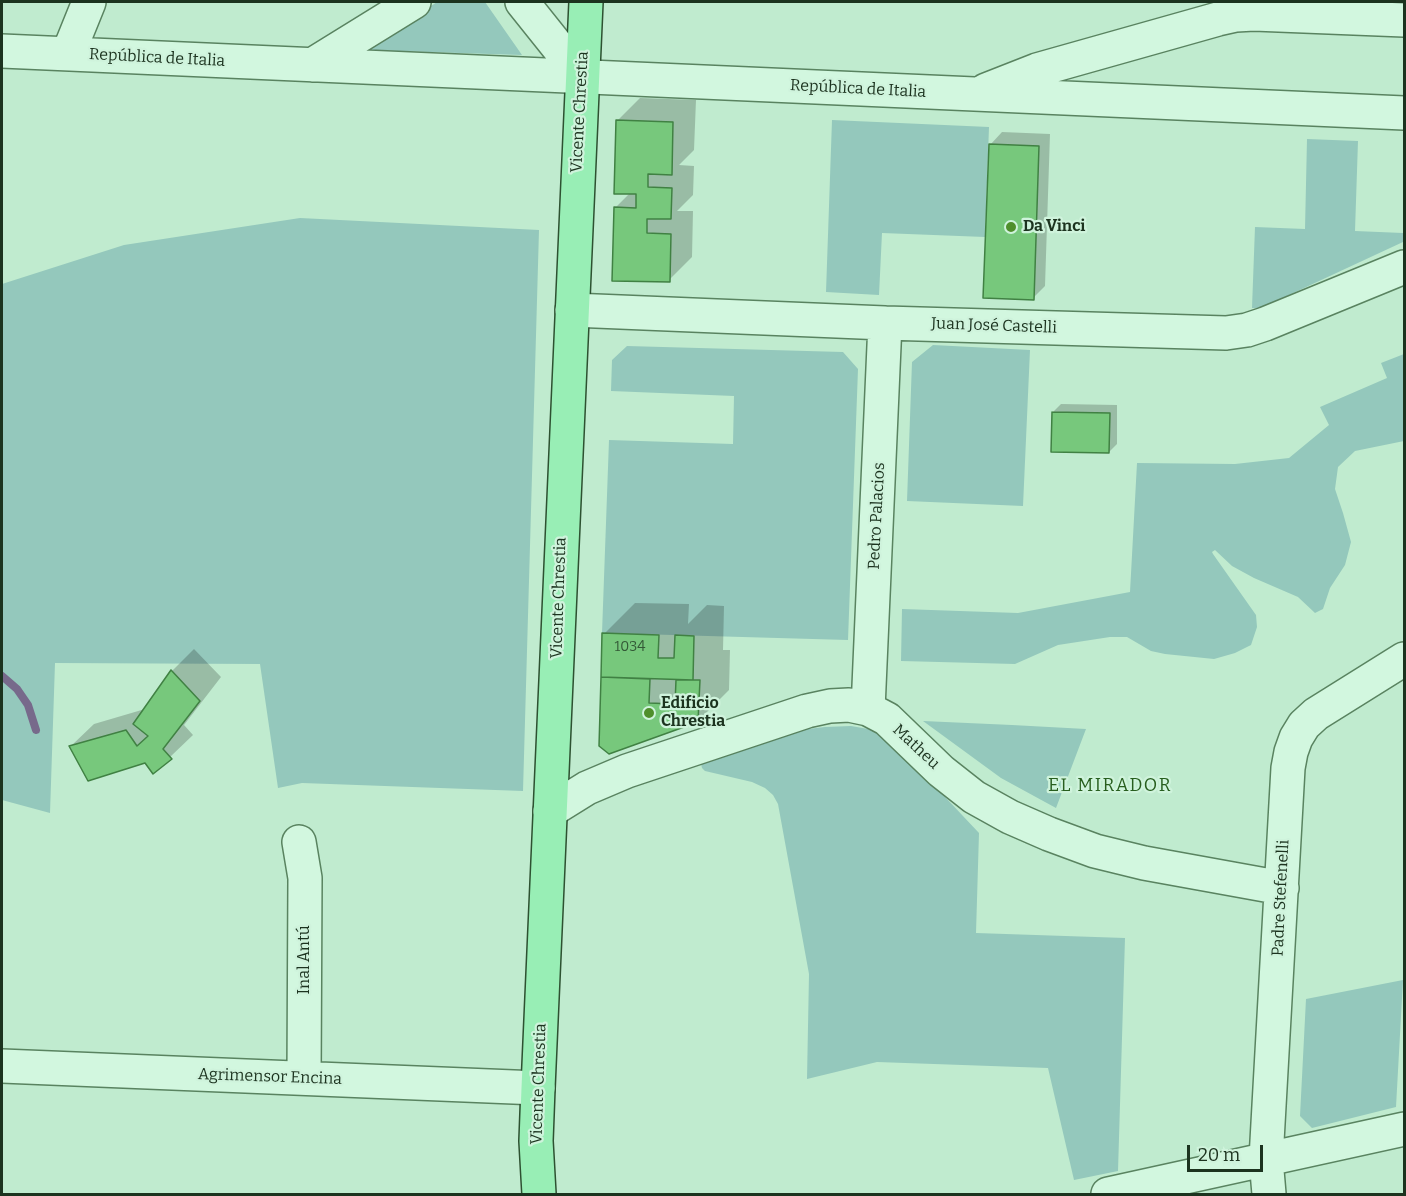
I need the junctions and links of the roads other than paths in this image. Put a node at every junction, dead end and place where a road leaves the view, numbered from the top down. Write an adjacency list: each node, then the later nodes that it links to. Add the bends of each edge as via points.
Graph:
1 (89, 2): 7 (street)
2 (414, 2): 8 (street)
3 (522, 2): 9 (street)
4 (586, 2): 9 (main road, Vicente Chrestia)
5 (1404, 20): 10 (street, via 1254,14 1227,17 1037,70)
6 (2, 51): 7 (street, República de Italia)
7 (68, 54): 8 (street, República de Italia)
8 (312, 65): 9 (street, República de Italia)
9 (582, 77): 10 (street, República de Italia); 13 (main road, Vicente Chrestia)
10 (975, 94): 11 (street, República de Italia)
11 (1404, 113)
12 (1404, 267): 14 (street, Juan José Castelli, via 1265,324 1226,333)
13 (572, 310): 14 (street, Juan José Castelli); 17 (main road, Vicente Chrestia)
14 (885, 323): 16 (street, Pedro Palacios)
15 (1404, 659): 19 (street, Padre Stefenelli, via 1316,714 1296,738 1288,768)
16 (868, 709): 17 (street, Matheu, via 849,705 807,711 627,771 587,788); 19 (street, Matheu, via 887,719 974,797 1030,826 1134,861)
17 (550, 811): 22 (main road, Vicente Chrestia)
18 (299, 842): 21 (street, Inal Antú, via 305,878)
19 (1282, 888): 24 (street, Padre Stefenelli)
20 (2, 1066): 21 (street, Agrimensor Encina)
21 (304, 1078): 22 (street, Agrimensor Encina)
22 (538, 1088): 25 (main road, Vicente Chrestia)
23 (1404, 1129): 24 (street)
24 (1266, 1159): 26 (street); 27 (street, Padre Stefenelli)
25 (539, 1194)
26 (1108, 1194)
27 (1269, 1194)

